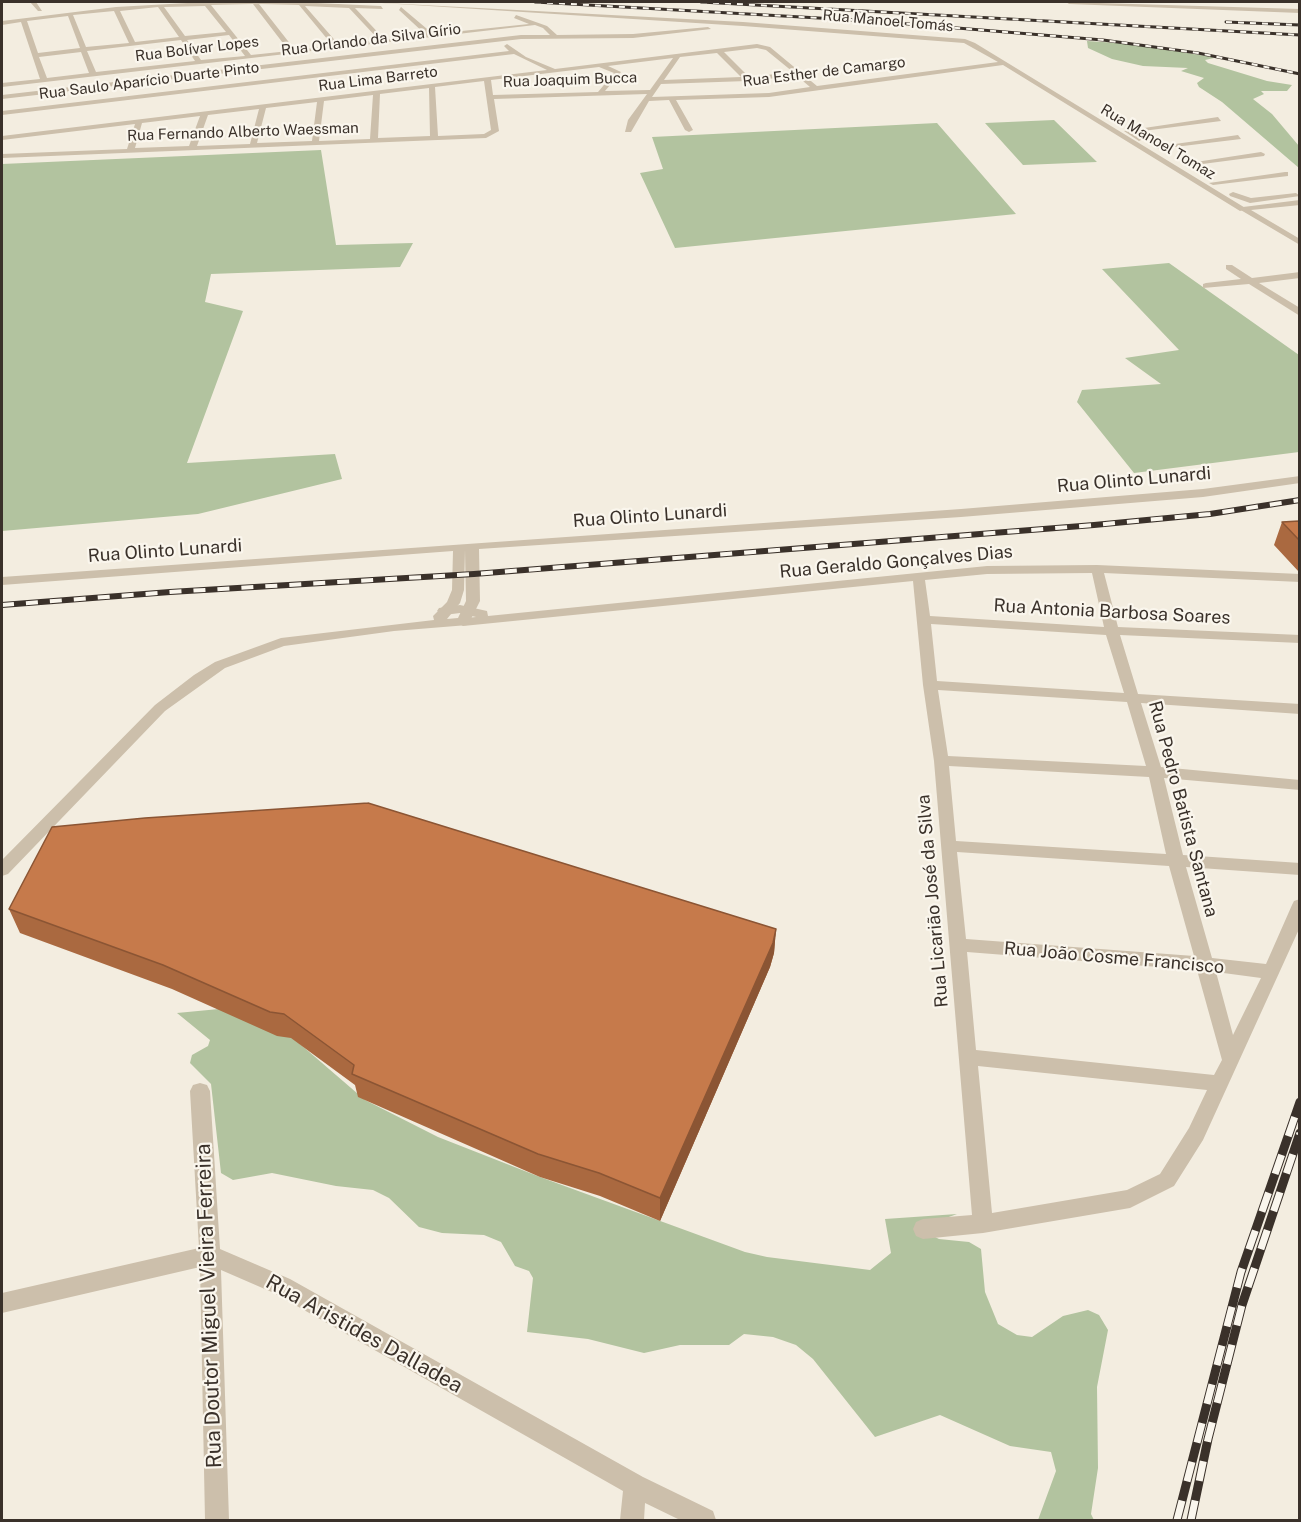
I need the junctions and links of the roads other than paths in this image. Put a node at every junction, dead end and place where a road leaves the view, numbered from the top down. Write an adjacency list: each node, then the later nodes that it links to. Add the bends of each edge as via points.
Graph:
1 (33, 2): 16 (street)
2 (79, 2): 12 (street)
3 (129, 2): 12 (street)
4 (254, 2): 7 (street); 8 (street); 38 (street)
5 (369, 2): 24 (street, Rua Manoel Tomás)
6 (1069, 2): 9 (street)
7 (206, 3): 10 (street); 27 (street)
8 (301, 4): 11 (street); 34 (street)
9 (1209, 4): 15 (street)
10 (160, 5): 13 (street); 30 (street)
11 (350, 6): 14 (street); 32 (street)
12 (85, 8): 16 (street)
13 (116, 9): 18 (street); 33 (street)
14 (401, 9): 23 (street, via 511,16); 28 (street)
15 (1261, 9): 17 (street); 20 (street)
16 (40, 10): 19 (street)
17 (1299, 11)
18 (70, 14): 21 (street); 35 (street)
19 (2, 15)
20 (1299, 18)
21 (22, 20): 22 (street); 40 (street)
22 (2, 23)
23 (538, 24): 26 (street, Rua Bolívar Lopes); 29 (street)
24 (743, 24): 29 (street, Rua Orlando da Silva Gírio, via 654,35); 44 (street, Rua Manoel Tomás, via 959,40 973,44)
25 (469, 25): 26 (street)
26 (476, 31): 28 (street, Rua Bolívar Lopes)
27 (231, 33): 30 (street); 41 (street)
28 (431, 36): 32 (street, Rua Bolívar Lopes)
29 (555, 36): 31 (street, Rua Orlando da Silva Gírio)
30 (183, 39): 33 (street); 43 (street)
31 (499, 39): 36 (street); 39 (street, Rua Orlando da Silva Gírio)
32 (384, 42): 34 (street, Rua Bolívar Lopes)
33 (132, 44): 35 (street)
34 (337, 47): 38 (street, Rua Bolívar Lopes)
35 (85, 49): 40 (street); 50 (street)
36 (514, 51): 46 (street, Rua Saulo Aparício Duarte Pinto); 48 (street)
37 (719, 51): 42 (street, Rua Lima Barreto); 49 (street, Rua Lima Barreto, via 768,48); 52 (street)
38 (293, 52): 41 (street, Rua Bolívar Lopes)
39 (380, 53): 45 (street, Rua Orlando da Silva Gírio); 46 (street)
40 (36, 55): 53 (street)
41 (249, 56): 43 (street, Rua Bolívar Lopes)
42 (678, 56): 47 (street, Rua Lima Barreto); 56 (street)
43 (199, 62): 50 (street, Rua Bolívar Lopes)
44 (1002, 63): 61 (street, Rua Esther de Camargo); 95 (street, Rua Manoel Tomaz)
45 (261, 66): 54 (street); 59 (street, Rua Orlando da Silva Gírio)
46 (392, 66): 54 (street, Rua Saulo Aparício Duarte Pinto)
47 (607, 66): 48 (street, Rua Lima Barreto); 62 (street, via 618,72)
48 (562, 71): 51 (street, Rua Lima Barreto); 55 (street)
49 (797, 74): 52 (street); 61 (street)
50 (93, 75): 53 (street, Rua Bolívar Lopes)
51 (486, 79): 58 (street, Rua Lima Barreto); 67 (street)
52 (747, 79): 56 (street)
53 (44, 80): 57 (street, Rua Bolívar Lopes)
54 (270, 81): 70 (street, Rua Saulo Aparício Duarte Pinto)
55 (557, 81)
56 (660, 82): 65 (street)
57 (2, 85)
58 (432, 86): 63 (street, Rua Lima Barreto); 83 (street)
59 (90, 87): 66 (street, Rua Orlando da Silva Gírio); 70 (street)
60 (551, 87): 64 (street)
61 (816, 89): 68 (street, Rua Esther de Camargo)
62 (601, 92): 64 (street, Rua Joaquim Bucca); 65 (street, Rua Joaquim Bucca)
63 (377, 93): 69 (street, Rua Lima Barreto); 84 (street)
64 (546, 94): 67 (street, Rua Joaquim Bucca)
65 (650, 95): 68 (street, Rua Esther de Camargo); 77 (street)
66 (2, 97)
67 (489, 97): 83 (street, Rua Fernando Alberto Waessman, via 495,131 486,136)
68 (672, 99): 78 (street)
69 (321, 100): 71 (street, Rua Lima Barreto); 87 (street)
70 (97, 101): 72 (street, Rua Saulo Aparício Duarte Pinto)
71 (263, 107): 73 (street, Rua Lima Barreto); 88 (street)
72 (2, 113)
73 (204, 115): 75 (street, Rua Lima Barreto); 90 (street)
74 (1218, 119): 89 (street, via 1128,131)
75 (139, 122): 76 (street, Rua Lima Barreto); 91 (street)
76 (106, 126): 79 (street); 85 (street, Rua Lima Barreto)
77 (628, 130)
78 (689, 130)
79 (102, 135)
80 (12, 137): 82 (street, Rua Lima Barreto); 85 (street, Rua Lima Barreto); 94 (street)
81 (1238, 137): 89 (street)
82 (2, 138)
83 (434, 138): 84 (street, Rua Fernando Alberto Waessman)
84 (374, 140): 87 (street, Rua Fernando Alberto Waessman)
85 (54, 143): 92 (street, Rua Fernando Alberto Waessman); 94 (street, Rua Fernando Alberto Waessman)
86 (99, 143): 92 (street)
87 (315, 143): 88 (street, Rua Fernando Alberto Waessman)
88 (253, 145): 90 (street, Rua Fernando Alberto Waessman)
89 (1158, 147): 96 (street)
90 (192, 148): 91 (street, Rua Fernando Alberto Waessman)
91 (130, 151): 92 (street, Rua Fernando Alberto Waessman)
92 (95, 152)
93 (1261, 154): 96 (street)
94 (2, 156)
95 (1163, 161): 96 (street); 100 (street, Rua Manoel Tomaz)
96 (1183, 162): 98 (street)
97 (1285, 174): 98 (street)
98 (1213, 183): 99 (street, via 1247,201)
99 (1298, 198): 100 (street)
100 (1243, 209): 101 (street, Rua Manoel Tomaz)
101 (1299, 243)
102 (1229, 267): 104 (street)
103 (1299, 275): 104 (street)
104 (1251, 281): 105 (street); 106 (street)
105 (1206, 286)
106 (1299, 313)
107 (1299, 479): 108 (street, Rua Olinto Lunardi, via 1203,493 949,514)
108 (474, 546): 109 (street, Rua Olinto Lunardi); 114 (street, via 474,590)
109 (459, 547): 113 (street, Rua Olinto Lunardi); 115 (street, via 459,590)
110 (1097, 569): 111 (street, Rua Geraldo Gonçalves Dias, via 987,570); 112 (street, Rua Geraldo Gonçalves Dias); 117 (street, Rua Pedro Batista Santana)
111 (917, 576): 114 (street, Rua Geraldo Gonçalves Dias, via 496,619); 116 (street, Rua Licarião José da Silva)
112 (1299, 578)
113 (2, 581)
114 (466, 616): 115 (street, Rua Geraldo Gonçalves Dias)
115 (442, 617): 128 (street, Rua Geraldo Gonçalves Dias, via 281,642 220,665 160,708)
116 (923, 620): 117 (street, Rua Antonia Barbosa Soares); 119 (street, Rua Licarião José da Silva)
117 (1112, 631): 118 (street, Rua Antonia Barbosa Soares); 120 (street, Rua Pedro Batista Santana)
118 (1299, 639)
119 (930, 685): 120 (street); 122 (street, Rua Licarião José da Silva)
120 (1134, 698): 121 (street); 123 (street, Rua Pedro Batista Santana)
121 (1299, 709)
122 (941, 761): 123 (street); 125 (street, Rua Licarião José da Silva)
123 (1155, 772): 124 (street); 126 (street, Rua Pedro Batista Santana)
124 (1299, 784)
125 (948, 846): 126 (street); 130 (street, Rua Licarião José da Silva)
126 (1176, 861): 127 (street); 131 (street, Rua Pedro Batista Santana)
127 (1299, 869)
128 (2, 870)
129 (1299, 904): 132 (street)
130 (956, 945): 131 (street, Rua João Cosme Francisco); 133 (street, Rua Licarião José da Silva)
131 (1204, 964): 132 (street, Rua João Cosme Francisco); 134 (street, Rua Pedro Batista Santana)
132 (1272, 972): 134 (street)
133 (968, 1057): 135 (street); 137 (street, Rua Licarião José da Silva)
134 (1231, 1060): 135 (street)
135 (1219, 1083): 137 (street, via 1196,1134 1167,1180 1130,1199)
136 (200, 1091): 139 (street, Rua Doutor Miguel Vieira Ferreira)
137 (982, 1224): 138 (street)
138 (923, 1228)
139 (210, 1255): 140 (street); 141 (street, Rua Aristides Dalladea, via 282,1286); 142 (street, Rua Doutor Miguel Vieira Ferreira)
140 (2, 1303)
141 (635, 1485): 143 (street); 144 (street, Rua Aristides Dalladea)
142 (217, 1521)
143 (632, 1521)
144 (704, 1521)

